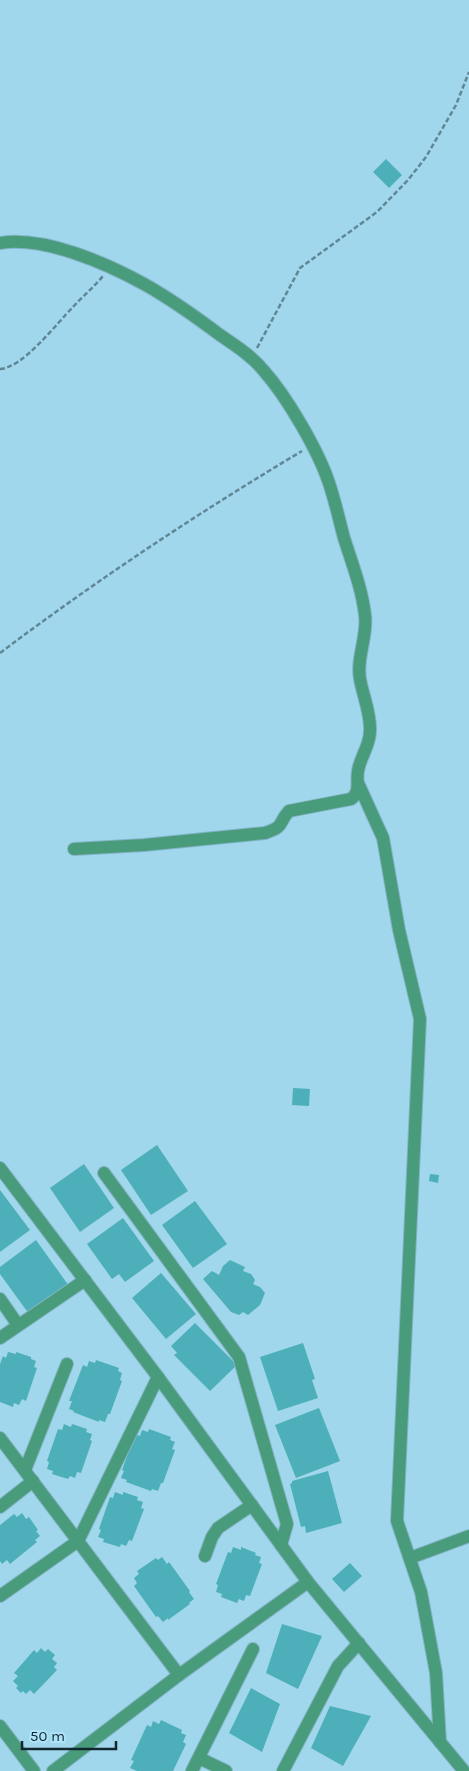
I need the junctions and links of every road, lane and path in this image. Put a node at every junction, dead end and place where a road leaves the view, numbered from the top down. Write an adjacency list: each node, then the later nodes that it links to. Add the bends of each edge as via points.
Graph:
1 (469, 72): 4 (path, via 456,105 426,157 377,212 300,268)
2 (0, 243): 3 (street, via 40,244)
3 (109, 267): 4 (street, via 178,304); 5 (path, via 42,340 16,364)
4 (252, 358): 6 (street, via 276,386)
5 (0, 369)
6 (312, 445): 7 (path, via 140,553); 8 (street, via 328,481 365,617 359,670 370,731)
7 (0, 653)
8 (358, 783): 9 (street, via 356,796 351,799 289,811 277,829 265,833); 27 (street, via 383,838 399,930 420,1020 397,1520)
9 (74, 849)
10 (0, 1168): 12 (street)
11 (104, 1173): 25 (street, via 240,1357 287,1524)
12 (85, 1280): 14 (street); 17 (street)
13 (0, 1299): 14 (street)
14 (18, 1325): 15 (street)
15 (0, 1338)
16 (67, 1364): 19 (street)
17 (158, 1377): 21 (street); 24 (street)
18 (0, 1438): 19 (street)
19 (25, 1470): 20 (street)
20 (33, 1481): 22 (street); 24 (street)
21 (252, 1505): 25 (street); 26 (street, via 218,1528)
22 (0, 1507)
23 (469, 1536): 27 (street)
24 (78, 1541): 29 (street); 32 (street)
25 (281, 1545): 28 (street)
26 (205, 1556)
27 (410, 1558): 34 (street, via 421,1592 436,1673)
28 (308, 1582): 30 (street); 32 (street)
29 (0, 1596)
30 (359, 1643): 34 (street); 40 (street, via 338,1666)
31 (253, 1649): 35 (street)
32 (179, 1675): 37 (street)
33 (0, 1726): 36 (street)
34 (440, 1742): 41 (street)
35 (198, 1758): 38 (street); 39 (street)
36 (34, 1771)
37 (53, 1771)
38 (192, 1771)
39 (226, 1771)
40 (283, 1771)
41 (464, 1771)

